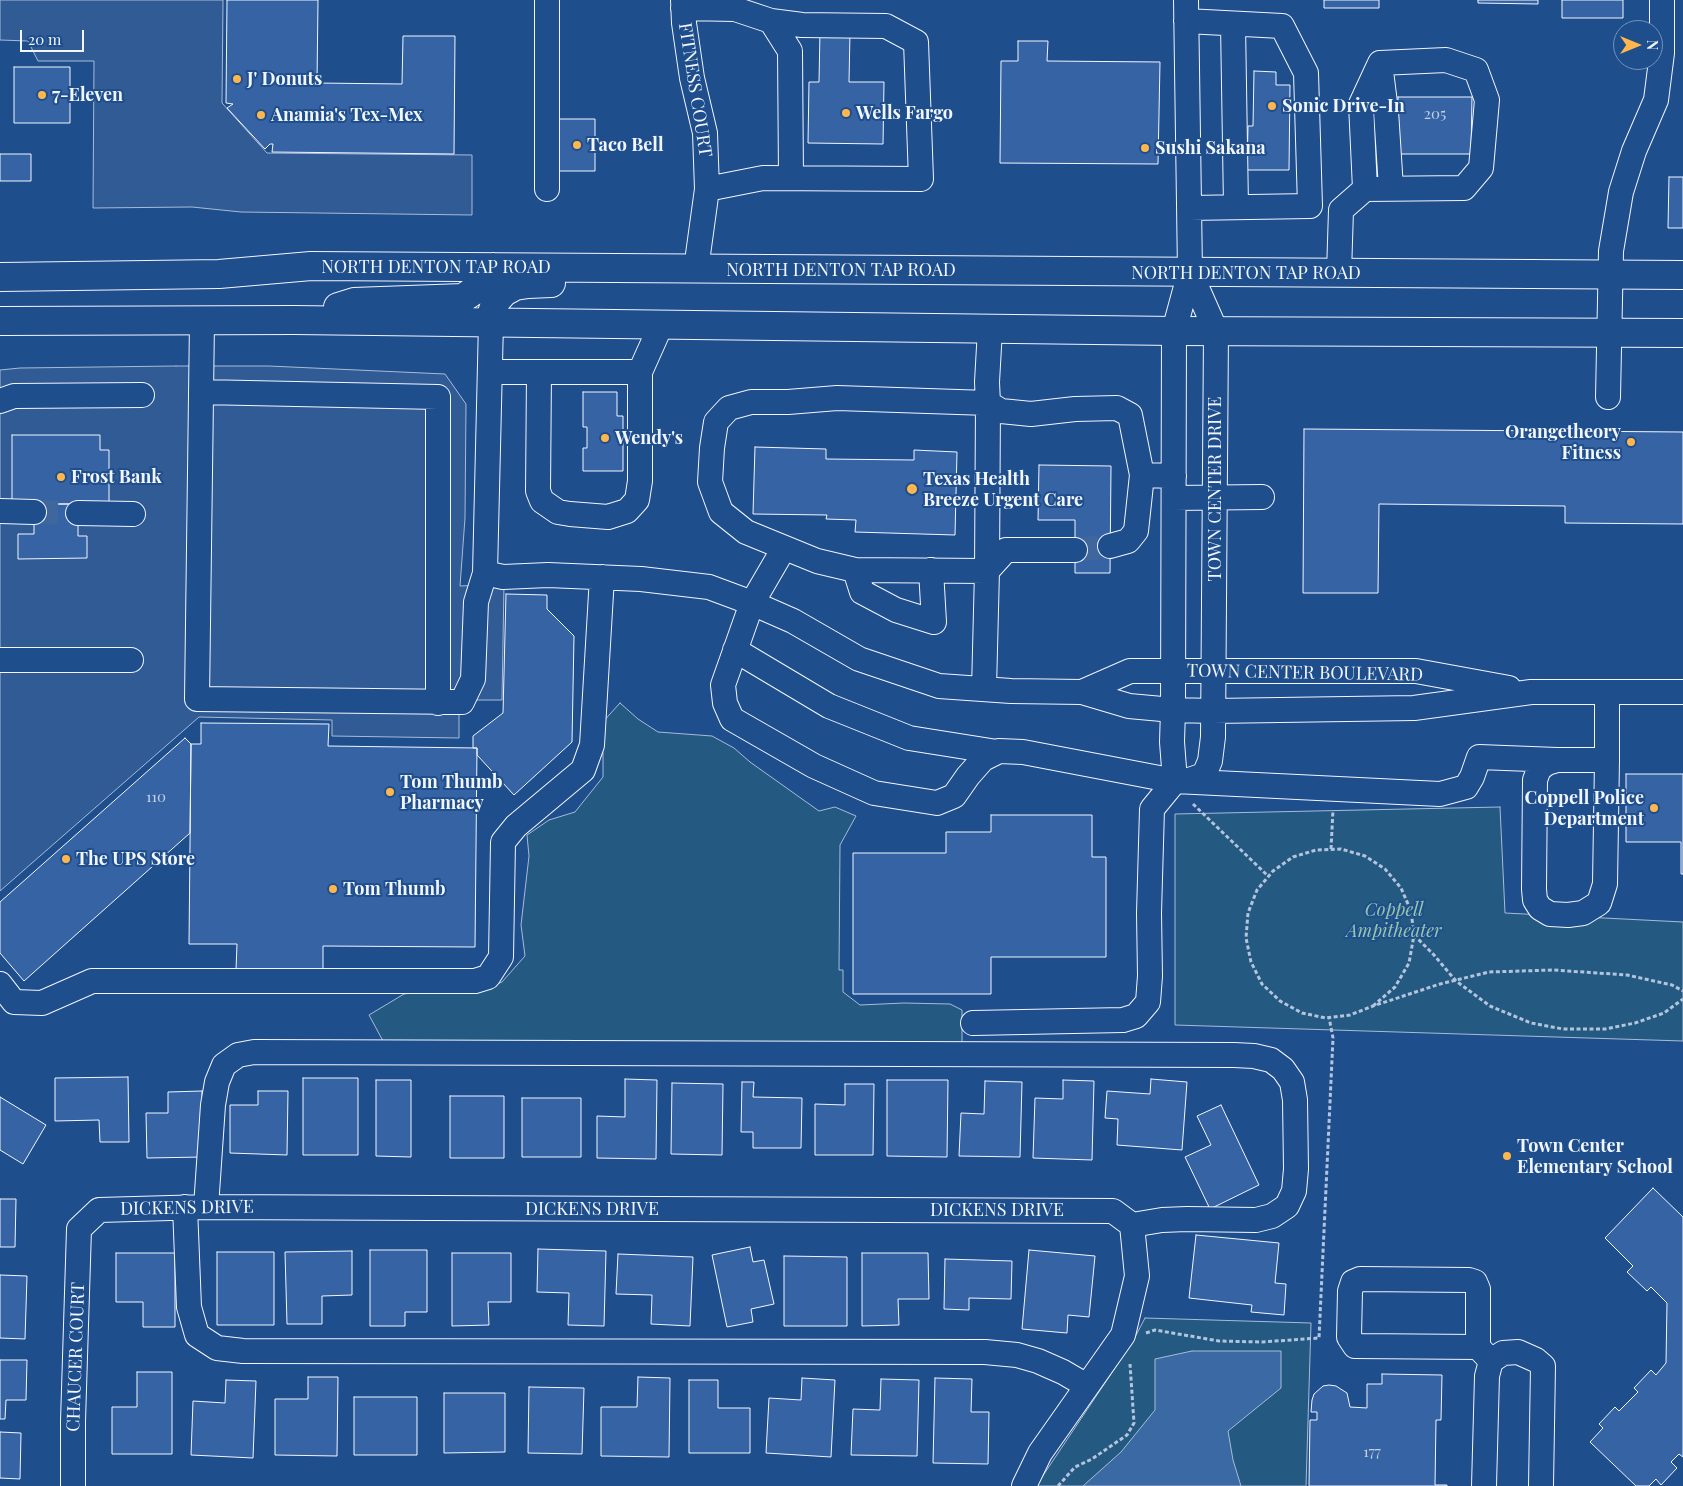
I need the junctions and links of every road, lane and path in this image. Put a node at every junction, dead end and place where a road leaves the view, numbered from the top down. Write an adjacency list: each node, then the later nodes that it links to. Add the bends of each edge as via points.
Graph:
1 (547, 0): 12 (street)
2 (1662, 0): 21 (street, via 1662,53 1656,100 1621,192 1611,251)
3 (683, 4): 5 (street, via 735,9); 11 (street, FITNESS COURT, via 692,78 705,133)
4 (1186, 10): 6 (street); 15 (street, TOWN CENTER DRIVE)
5 (771, 21): 8 (street, via 790,51); 8 (street, via 802,25 886,26 916,42 921,179)
6 (1233, 24): 13 (street, via 1282,26 1306,72); 14 (street)
7 (1380, 63): 9 (street, via 1361,104); 10 (street); 10 (street, via 1446,60 1476,70 1487,100 1481,168 1464,188)
8 (791, 178): 11 (street, via 763,178)
9 (1364, 188): 10 (street); 16 (street)
10 (1391, 188)
11 (707, 189): 18 (street, FITNESS COURT)
12 (547, 190)
13 (1310, 206): 14 (street); 16 (street)
14 (1236, 207): 15 (street)
15 (1189, 208): 19 (street, TOWN CENTER DRIVE)
16 (1341, 210): 20 (street)
17 (493, 267): 18 (main road, NORTH DENTON TAP ROAD); 23 (main road, NORTH DENTON TAP ROAD, via 312,266 218,274); 25 (main road, via 475,290 462,298 354,302)
18 (683, 268): 19 (main road, NORTH DENTON TAP ROAD); 27 (main road, via 617,283 515,286 496,301)
19 (1190, 272): 20 (main road, NORTH DENTON TAP ROAD); 30 (street, TOWN CENTER DRIVE); 31 (street, TOWN CENTER DRIVE)
20 (1339, 273): 21 (main road, NORTH DENTON TAP ROAD)
21 (1611, 275): 22 (main road, NORTH DENTON TAP ROAD); 32 (street)
22 (1683, 275)
23 (0, 276)
24 (202, 320): 25 (main road); 26 (main road); 37 (street)
25 (294, 320): 27 (main road)
26 (0, 321)
27 (491, 322): 28 (main road); 34 (street)
28 (661, 326): 29 (main road); 36 (street)
29 (990, 329): 30 (main road); 41 (street)
30 (1174, 331): 31 (main road); 43 (street, TOWN CENTER DRIVE)
31 (1216, 332): 32 (main road); 45 (street, TOWN CENTER DRIVE)
32 (1609, 333): 33 (main road); 39 (street)
33 (1683, 333)
34 (490, 372): 35 (street); 56 (street)
35 (539, 372): 36 (street); 36 (street, via 538,491 542,501 558,512 608,516 628,510 637,500 640,481)
36 (640, 372)
37 (201, 392): 69 (street, via 438,397); 69 (street, via 197,700)
38 (142, 395): 40 (street, via 14,396)
39 (1608, 397)
40 (0, 401)
41 (988, 403): 42 (street, via 1001,411 1031,414 1117,408 1130,416); 51 (street, via 837,398 750,402 729,408 716,422 712,448 710,482 721,512 746,532); 55 (street)
42 (1142, 475): 43 (street); 50 (street, via 1136,531 1128,541)
43 (1174, 487): 45 (street); 62 (street, TOWN CENTER DRIVE)
44 (1262, 497): 45 (street)
45 (1215, 498): 63 (street, TOWN CENTER DRIVE)
46 (0, 511): 47 (street)
47 (34, 512)
48 (78, 513): 49 (street)
49 (133, 514)
50 (1110, 546)
51 (784, 548): 53 (street, via 817,561); 58 (street)
52 (1075, 550): 55 (street, via 1006,550)
53 (855, 570): 54 (street); 54 (street, via 862,592 896,610 934,622)
54 (932, 570): 55 (street)
55 (988, 571): 64 (street)
56 (484, 573): 57 (street, TOWN CENTER BOULEVARD, via 503,577 548,574); 69 (street, via 476,602 473,679 462,702)
57 (602, 577): 58 (street, TOWN CENTER BOULEVARD, via 709,587); 81 (street, via 592,745 583,770 516,826 503,842 501,957 488,977 475,981 92,981 42,1003 14,1002)
58 (752, 603): 59 (street); 64 (street, TOWN CENTER BOULEVARD, via 793,621 859,658 939,686)
59 (735, 650): 72 (street, via 829,706 910,738); 72 (street, via 723,686 725,703 732,719 814,766 874,793 938,803 954,796 983,759)
60 (0, 660): 61 (street)
61 (130, 660)
62 (1173, 671): 63 (street, TOWN CENTER BOULEVARD); 65 (street, TOWN CENTER BOULEVARD, via 1130,671); 70 (street, TOWN CENTER DRIVE)
63 (1214, 671): 66 (street, TOWN CENTER BOULEVARD, via 1416,671); 71 (street, TOWN CENTER DRIVE)
64 (984, 689): 65 (street, TOWN CENTER BOULEVARD)
65 (1082, 692): 70 (street, TOWN CENTER BOULEVARD, via 1129,706)
66 (1531, 692): 67 (street, TOWN CENTER BOULEVARD); 71 (street, TOWN CENTER BOULEVARD, via 1414,708)
67 (1608, 692): 68 (street, TOWN CENTER BOULEVARD); 74 (street)
68 (1683, 692)
69 (438, 703)
70 (1173, 710): 71 (street, TOWN CENTER BOULEVARD); 75 (street, TOWN CENTER DRIVE)
71 (1213, 710): 75 (street, TOWN CENTER DRIVE, via 1213,741 1204,775)
72 (997, 752): 75 (street, via 1023,752)
73 (1558, 760): 74 (street); 74 (street, via 1547,763 1535,780 1534,889 1540,908 1550,914 1568,915 1583,913 1599,903 1605,884); 76 (street, via 1480,757 1466,786 1440,794)
74 (1607, 760)
75 (1175, 781): 76 (street); 78 (path); 86 (street, via 1152,809 1148,1002 1136,1016 1123,1020)
76 (1333, 789): 77 (path)
77 (1331, 849): 78 (path, via 1293,857); 79 (path, via 1364,856 1386,869 1401,888 1411,911)
78 (1268, 876): 85 (path, via 1257,890 1248,913 1246,938 1251,962 1262,984 1280,1002 1302,1013)
79 (1414, 935): 80 (path); 84 (path, via 1409,963 1395,987)
80 (1456, 981): 82 (path, via 1489,972 1553,970 1627,975 1672,985); 83 (path, via 1490,1006 1531,1023 1563,1029 1605,1029 1635,1023 1664,1013); 84 (path)
81 (0, 984)
82 (1683, 991)
83 (1683, 999)
84 (1373, 1006): 85 (path, via 1350,1015)
85 (1329, 1017): 90 (path, via 1333,1038 1320,1338 1227,1342 1154,1330)
86 (973, 1023)
87 (196, 1207): 88 (street, DICKENS DRIVE, via 1113,1211); 88 (street, via 217,1082 224,1065 238,1055 254,1052 1234,1055 1270,1060 1283,1069 1292,1082 1295,1100 1296,1169 1294,1191 1287,1206 1272,1216 1256,1220 1187,1218); 89 (street, DICKENS DRIVE, via 99,1210); 93 (street, via 189,1307 197,1335 217,1348 243,1351 985,1352 1038,1361)
88 (1132, 1225): 93 (street, via 1137,1276 1123,1335)
89 (80, 1229): 94 (street, CHAUCER COURT)
90 (1144, 1334)
91 (1484, 1354): 91 (street, via 1355,1346 1349,1337 1353,1282 1360,1279 1475,1282); 97 (street); 98 (street, via 1518,1352 1543,1366)
92 (1130, 1360): 96 (path, via 1134,1423 1127,1435 1075,1467)
93 (1087, 1386): 95 (street, via 1040,1453)
94 (73, 1486)
95 (1024, 1486)
96 (1058, 1486)
97 (1484, 1486)
98 (1542, 1486)

